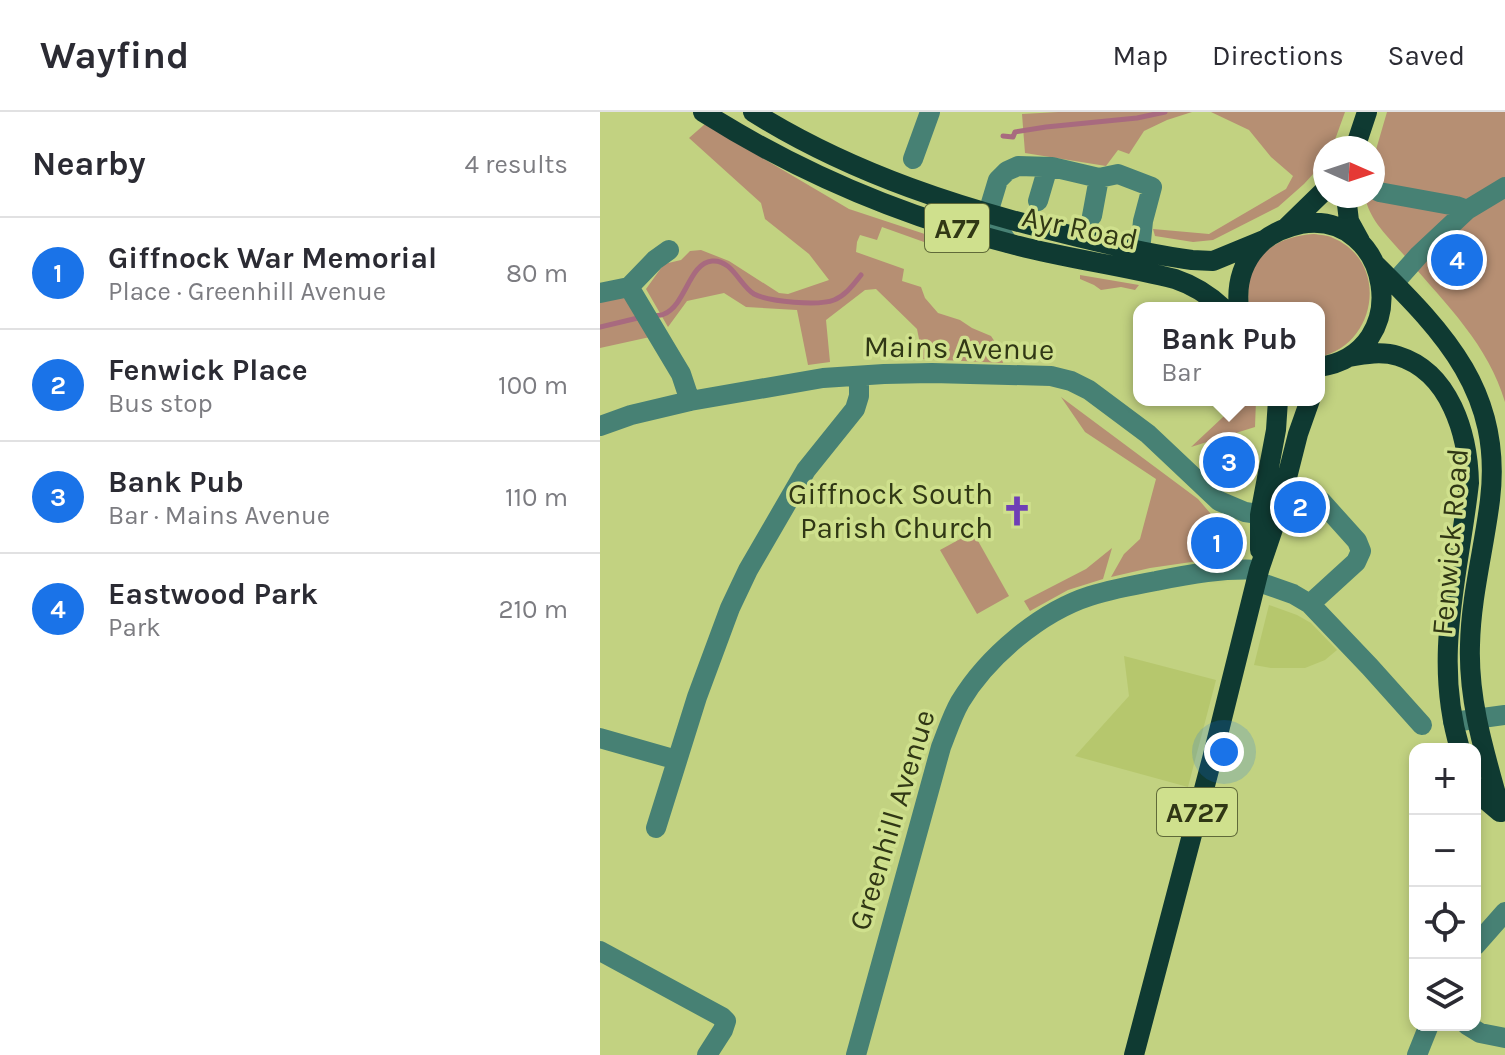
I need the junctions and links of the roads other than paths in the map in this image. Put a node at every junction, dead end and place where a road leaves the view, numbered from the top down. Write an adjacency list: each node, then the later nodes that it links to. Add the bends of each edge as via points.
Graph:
1 (703, 112): 19 (main road, Ayr Road / A77, via 847,190)
2 (753, 112): 15 (main road, Ayr Road / A77, via 869,173)
3 (930, 112): 6 (street)
4 (1367, 112): 5 (main road)
5 (1358, 136)
6 (913, 159)
7 (1048, 167): 8 (street); 11 (street); 15 (street, via 1007,171 998,180)
8 (1099, 178): 16 (street); 21 (street, via 1118,174 1152,187)
9 (1505, 187): 14 (street)
10 (1385, 193): 14 (street)
11 (1038, 201)
12 (1313, 202): 17 (main road)
13 (1347, 208): 22 (main road, via 1349,221)
14 (1467, 210): 23 (street)
15 (988, 213): 19 (street); 21 (main road, Ayr Road / A77)
16 (1092, 216)
17 (1287, 227): 18 (main road, Ayr Road); 22 (main road, via 1328,226 1346,233)
18 (1264, 240): 21 (main road, Ayr Road / A77, via 1213,261); 27 (main road, via 1240,277)
19 (1008, 243): 26 (main road, Ayr Road / A77, via 1175,279)
20 (669, 250): 24 (street)
21 (1140, 251)
22 (1370, 257): 23 (main road, Fenwick Road); 28 (main road, via 1382,293 1380,314 1371,335)
23 (1394, 283): 41 (main road, Fenwick Road, via 1464,366 1487,424 1490,499 1470,644)
24 (629, 287): 25 (street); 32 (street, via 681,374)
25 (600, 293)
26 (1216, 302)
27 (1239, 302)
28 (1345, 359): 29 (main road, Fenwick Road); 31 (main road); 42 (main road, Fenwick Road, via 1387,353 1411,361 1435,380 1461,427 1469,483 1448,634)
29 (1325, 365)
30 (859, 376): 32 (street, Mains Avenue); 37 (street, Mains Avenue, via 1022,374 1071,381 1148,434 1219,501); 46 (street, via 855,409 806,470 748,570 714,648)
31 (1325, 379)
32 (690, 401): 35 (street, Mains Avenue)
33 (1278, 406): 37 (main road, A727)
34 (1308, 406): 37 (main road, A727)
35 (600, 426)
36 (1321, 501): 39 (street, via 1361,551 1356,562)
37 (1269, 516): 38 (main road, A727)
38 (1258, 575): 39 (street); 57 (street, Greenhill Avenue, via 1239,569 1184,575 1088,596 1023,632 973,684 941,747); 58 (main road, A727)
39 (1310, 604): 43 (street)
40 (1505, 715): 41 (street)
41 (1476, 719): 42 (street); 48 (main road, Fenwick Road)
42 (1453, 722): 45 (main road, Fenwick Road)
43 (1422, 725)
44 (600, 738): 46 (street)
45 (1458, 743)
46 (677, 760): 49 (street)
47 (1481, 794): 48 (main road, Fenwick Road)
48 (1503, 815)
49 (656, 828)
50 (1505, 912): 51 (street)
51 (1481, 939)
52 (600, 951): 56 (street, via 722,1017 723,1030)
53 (1427, 1031): 59 (street)
54 (1477, 1031): 55 (street)
55 (1505, 1038)
56 (707, 1055)
57 (856, 1055)
58 (1134, 1055)
59 (1417, 1055)

